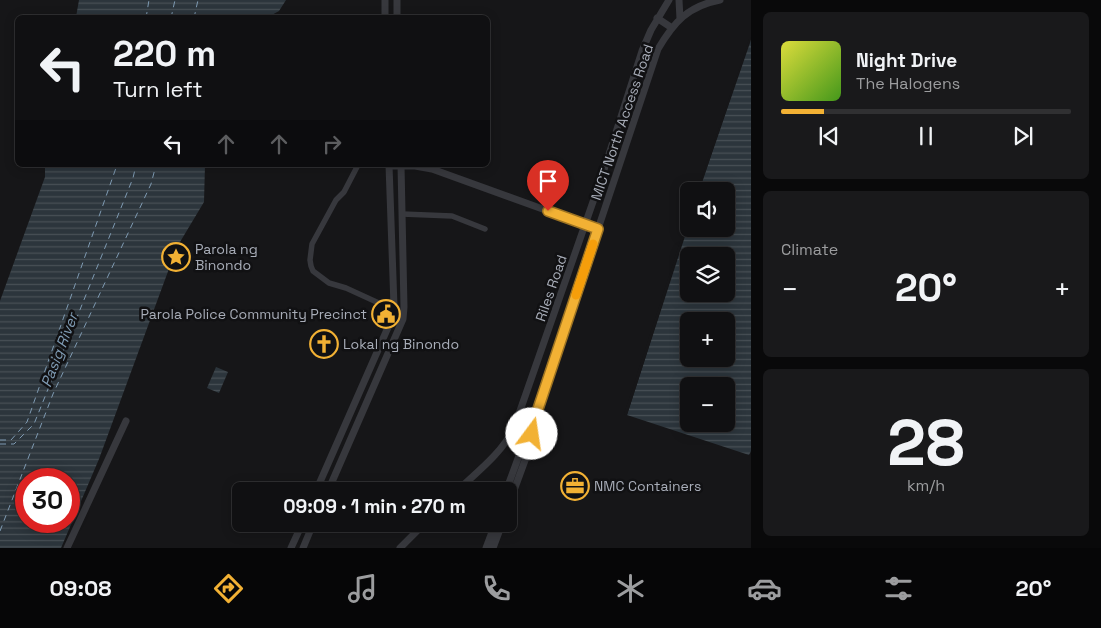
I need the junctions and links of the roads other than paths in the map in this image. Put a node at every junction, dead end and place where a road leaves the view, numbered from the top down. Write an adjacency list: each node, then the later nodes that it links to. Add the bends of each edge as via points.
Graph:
1 (385, 0): 6 (street)
2 (397, 0): 7 (street)
3 (669, 0): 8 (street, Riles Road)
4 (679, 0): 9 (street)
5 (720, 0): 9 (street, MICT North Access Road, via 690,10)
6 (386, 15)
7 (397, 15)
8 (657, 18): 10 (street); 16 (street, Riles Road, via 642,51)
9 (680, 19): 10 (street, MICT North Access Road)
10 (672, 28): 18 (street, MICT North Access Road, via 658,49)
11 (357, 167): 19 (street, via 312,244 311,266 329,283)
12 (389, 167): 19 (street)
13 (401, 167): 15 (street)
14 (421, 167): 16 (street)
15 (402, 214): 17 (street, via 452,216); 23 (street, via 403,319)
16 (586, 224): 18 (street); 24 (street, Riles Road, via 514,428 500,449)
17 (485, 229)
18 (598, 229): 21 (street, MICT North Access Road)
19 (394, 310): 22 (street)
20 (126, 421): 32 (street)
21 (533, 424): 25 (street, MICT North Access Road); 26 (street, MICT North Access Road, via 531,444)
22 (320, 482)
23 (332, 482)
24 (466, 482)
25 (509, 482)
26 (517, 482)
27 (298, 532): 33 (street)
28 (310, 532): 34 (street)
29 (416, 532): 35 (street)
30 (492, 532): 36 (street)
31 (499, 532): 37 (street)
32 (67, 548)
33 (291, 548)
34 (303, 548)
35 (400, 548)
36 (486, 548)
37 (493, 548)

